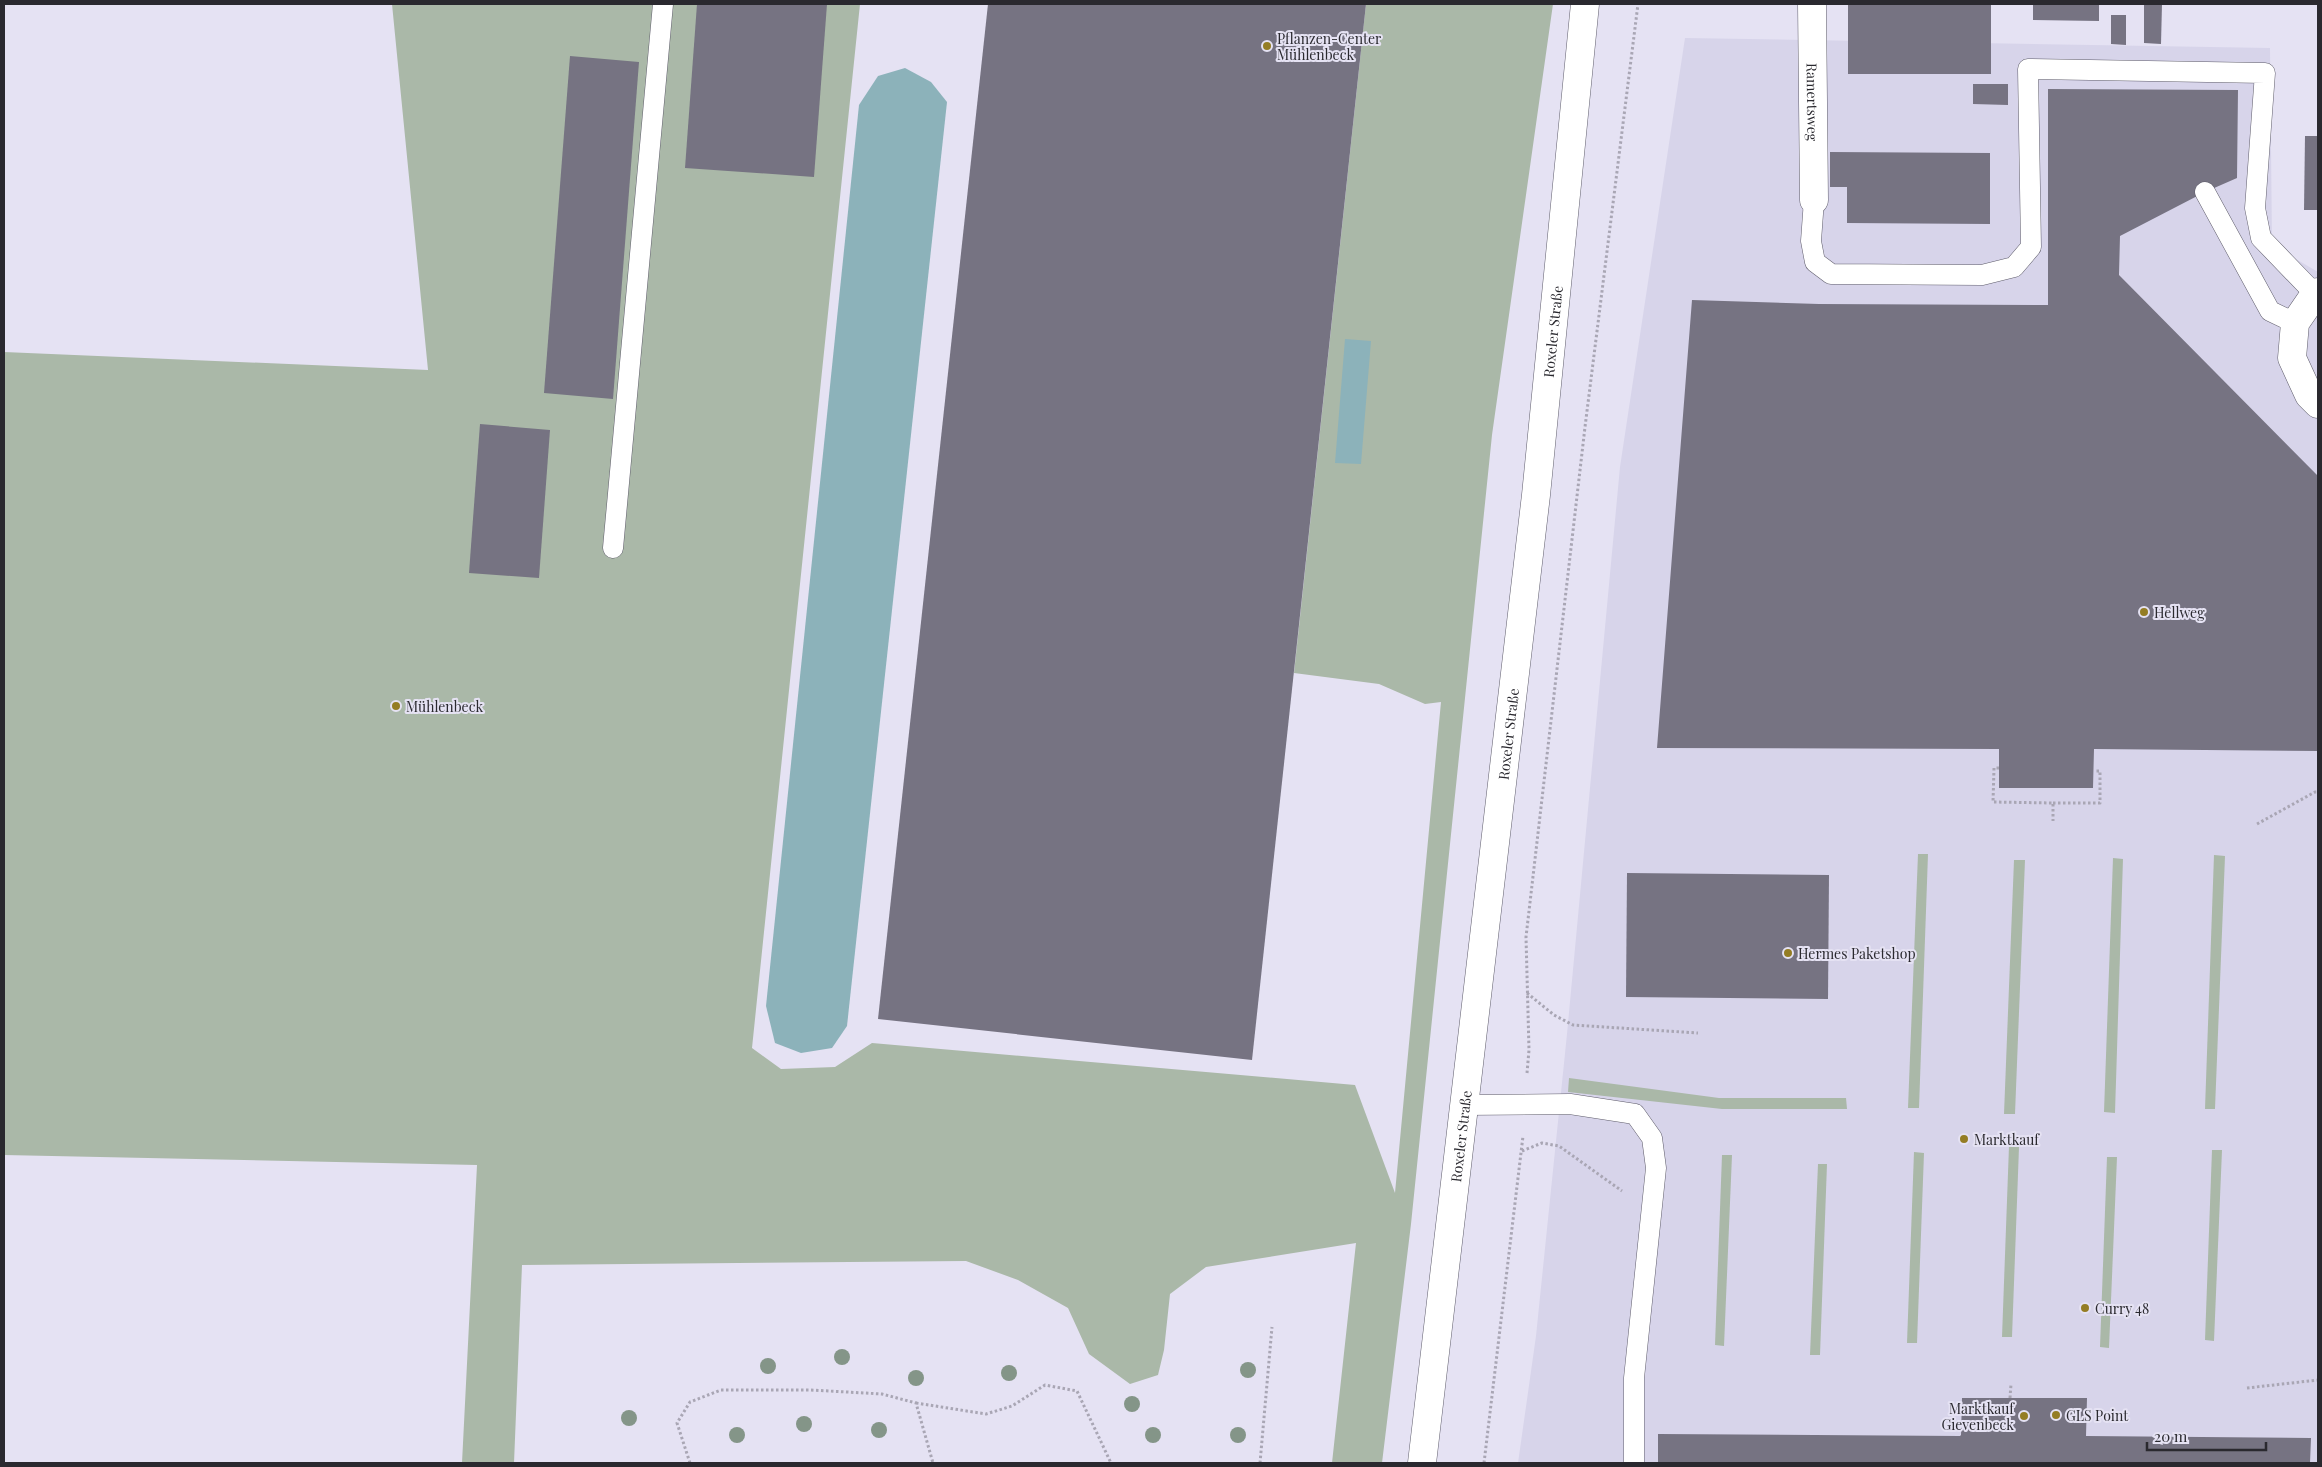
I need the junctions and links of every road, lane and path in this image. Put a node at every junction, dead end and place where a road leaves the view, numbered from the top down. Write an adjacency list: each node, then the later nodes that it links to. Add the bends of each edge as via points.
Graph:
1 (664, 4): 10 (lane)
2 (1585, 4): 19 (main road, Roxeler Straße, via 1536,495)
3 (1638, 4): 17 (path, via 1526,937)
4 (1812, 4): 6 (main road, Ramertsweg)
5 (2205, 192): 8 (lane, via 2270,312)
6 (1814, 200): 7 (lane, via 1811,240 1815,262 1831,274 1982,275 2014,267 2031,247 2028,68 2265,73 2255,208 2261,238)
7 (2316, 293): 8 (main road)
8 (2295, 323): 9 (main road, via 2292,358 2309,395)
9 (2318, 404)
10 (613, 548)
11 (1999, 768): 14 (path, via 1994,768 1993,802)
12 (2094, 771): 14 (path, via 2100,771 2100,803)
13 (2318, 792): 16 (path)
14 (2053, 803): 15 (path)
15 (2053, 821)
16 (2257, 824)
17 (1527, 993): 18 (path, via 1554,1015 1573,1025); 20 (path, via 1529,1050)
18 (1698, 1033)
19 (1463, 1104): 20 (lane); 33 (main road, Roxeler Straße)
20 (1525, 1105): 21 (path); 22 (lane, via 1570,1104 1635,1114 1652,1138 1656,1168)
21 (1521, 1151): 22 (path, via 1542,1143 1560,1146); 34 (path)
22 (1652, 1211): 35 (lane, via 1634,1378)
23 (1272, 1327): 32 (path)
24 (2318, 1380): 26 (path)
25 (2011, 1384): 27 (path)
26 (2247, 1388)
27 (2010, 1398)
28 (916, 1403): 29 (path, via 873,1394 721,1390 690,1402 677,1424); 30 (path); 31 (path, via 986,1414 1012,1406 1044,1385 1077,1391)
29 (690, 1463)
30 (933, 1463)
31 (1111, 1463)
32 (1260, 1463)
33 (1422, 1463)
34 (1484, 1463)
35 (1634, 1463)

